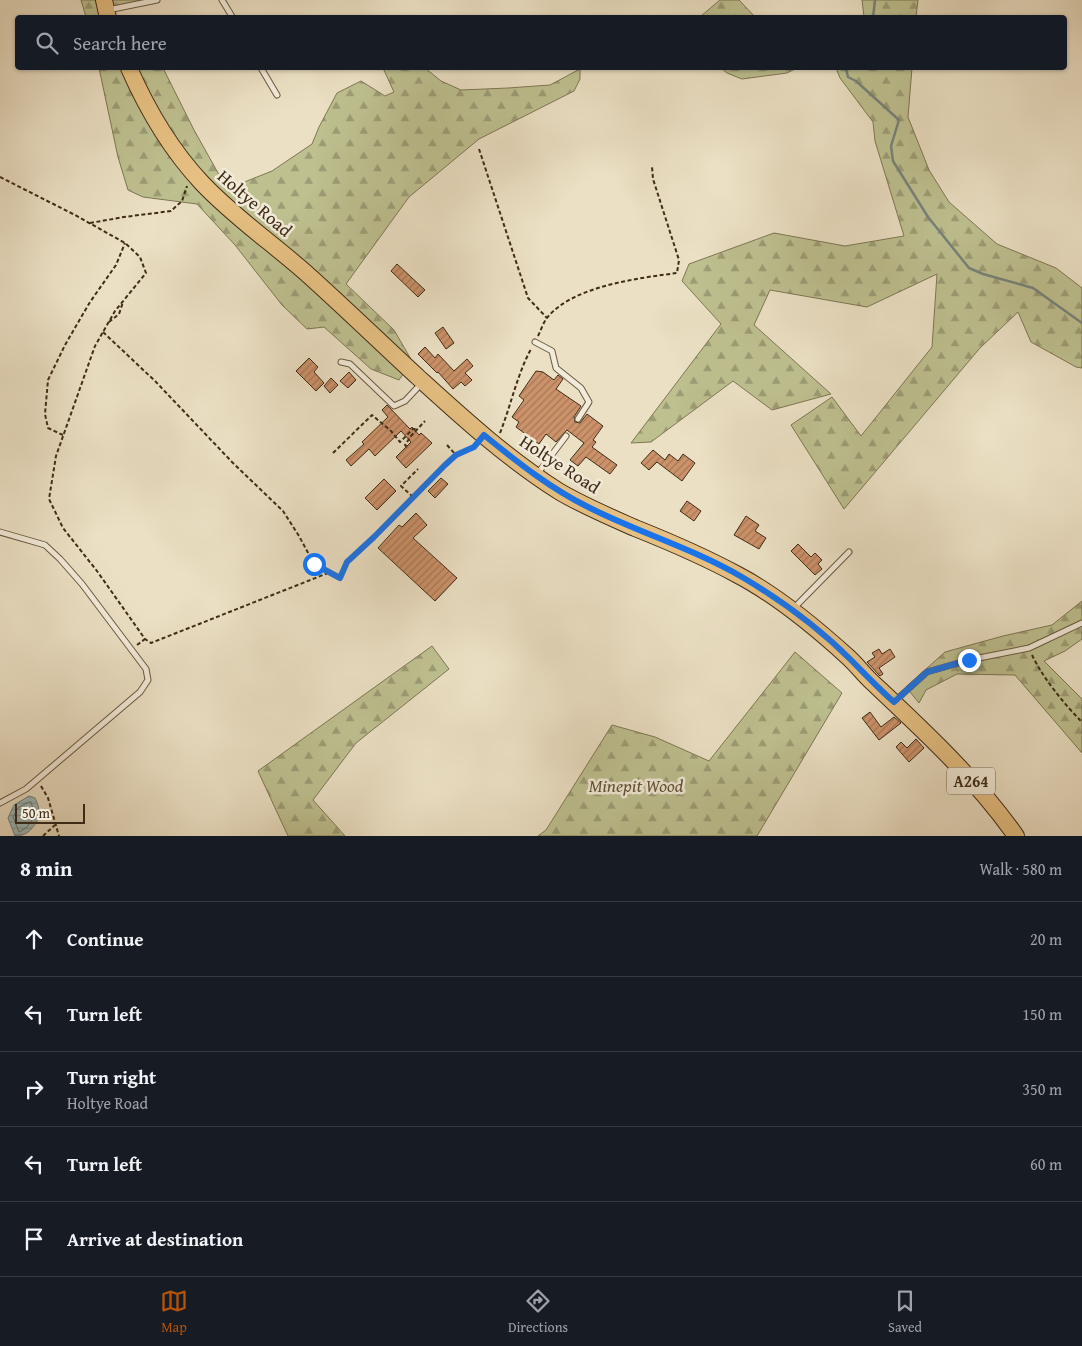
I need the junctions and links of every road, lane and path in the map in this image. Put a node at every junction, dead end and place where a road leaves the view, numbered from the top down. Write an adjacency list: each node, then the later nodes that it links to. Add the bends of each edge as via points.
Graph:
1 (157, 0): 3 (lane)
2 (222, 0): 4 (lane)
3 (106, 9)
4 (231, 15)
5 (130, 70): 10 (main road, Holtye Road / A264, via 157,122)
6 (262, 70): 7 (lane)
7 (276, 95)
8 (479, 149): 15 (path, via 528,298)
9 (652, 166): 15 (path, via 653,179 679,260 677,272 600,287 568,301)
10 (191, 170): 12 (path, via 182,201 171,211 124,216); 20 (main road, Holtye Road / A264, via 239,218 304,271)
11 (0, 176): 12 (path)
12 (90, 224): 13 (path)
13 (124, 244): 14 (path, via 140,257 146,274); 24 (path, via 116,265 90,302 48,380 45,414 48,428)
14 (124, 300): 16 (path); 16 (path, via 119,314)
15 (547, 318): 18 (path)
16 (108, 323): 17 (path)
17 (103, 332): 24 (path, via 94,346); 36 (path, via 283,511 314,564)
18 (535, 342): 21 (lane, via 552,351 556,368 581,388 589,402); 26 (path, via 521,368 512,402)
19 (341, 362): 20 (lane, via 350,364 394,406 405,401)
20 (423, 381): 26 (main road, Holtye Road / A264)
21 (578, 419)
22 (425, 421): 23 (path)
23 (410, 434): 28 (path); 29 (path, via 400,442 372,415)
24 (63, 435): 39 (path, via 48,499 63,528)
25 (566, 436): 32 (lane)
26 (490, 440): 30 (path); 32 (main road, Holtye Road / A264)
27 (447, 445): 30 (path)
28 (407, 447)
29 (333, 454)
30 (456, 455): 33 (path)
31 (418, 469): 33 (path, via 401,486)
32 (536, 476): 37 (main road, Holtye Road / A264, via 591,508 740,576)
33 (413, 498): 36 (path, via 347,562 340,578)
34 (0, 532): 41 (lane, via 45,544 82,584)
35 (849, 552): 37 (lane)
36 (328, 573): 39 (path, via 151,643)
37 (791, 610): 42 (main road, Holtye Road / A264, via 851,660)
38 (1082, 623): 40 (lane)
39 (145, 639): 41 (path)
40 (1030, 648): 42 (lane, via 927,672); 43 (path, via 1038,667)
41 (131, 650): 44 (lane, via 146,669 148,680 140,692)
42 (894, 702): 49 (main road, Holtye Road / A264, via 966,775)
43 (1082, 722)
44 (38, 780): 45 (lane); 46 (path, via 48,798)
45 (0, 803)
46 (55, 826): 47 (path); 48 (path)
47 (43, 836)
48 (59, 836)
49 (1016, 836)

